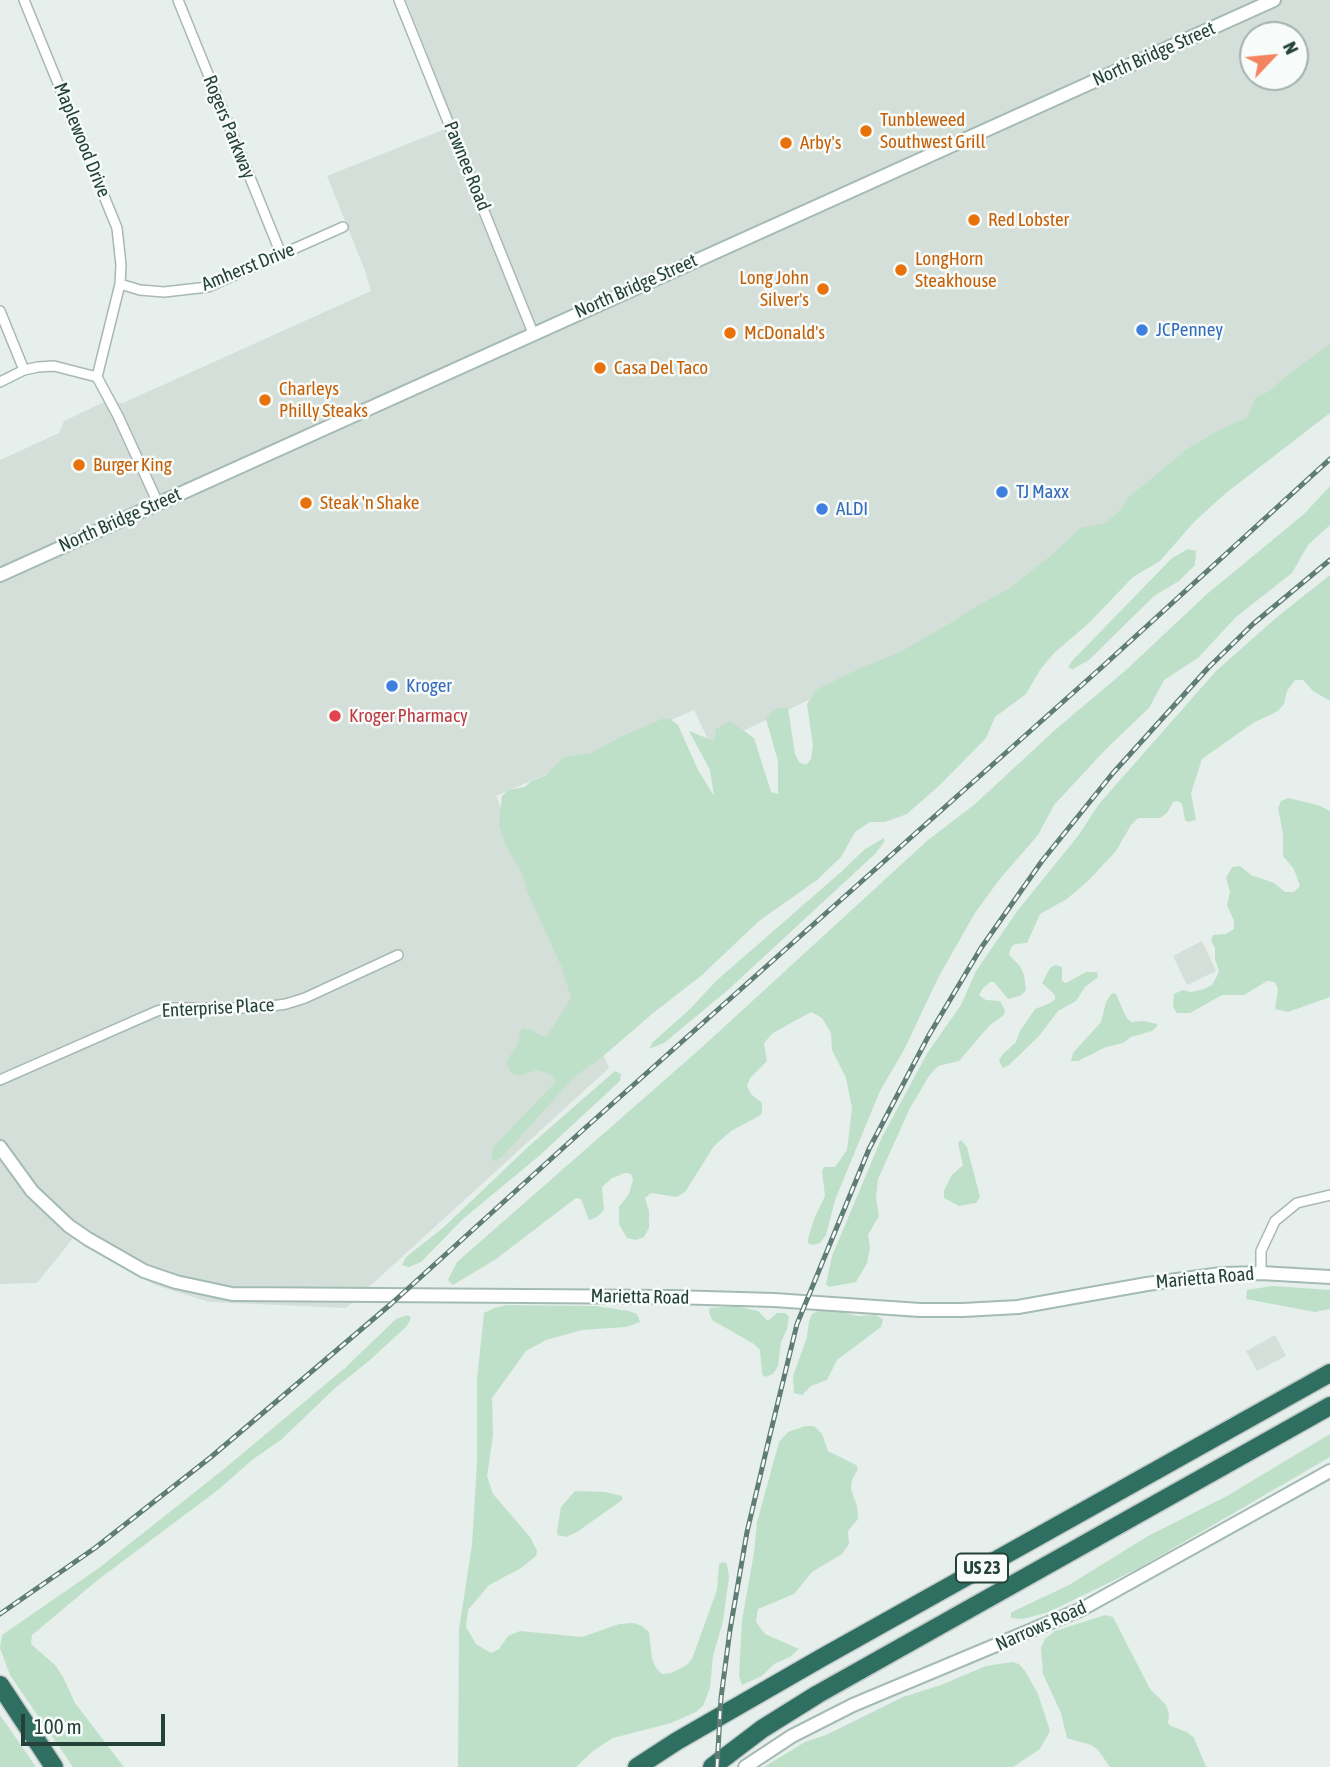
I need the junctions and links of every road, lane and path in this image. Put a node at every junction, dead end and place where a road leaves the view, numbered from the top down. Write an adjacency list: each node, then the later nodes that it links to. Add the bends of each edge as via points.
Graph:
1 (24, 0): 7 (street, Maplewood Drive, via 111,210 120,248)
2 (178, 0): 6 (street, Rogers Parkway)
3 (399, 0): 9 (street, Pawnee Road)
4 (1274, 0): 9 (street, North Bridge Street)
5 (343, 227): 6 (street, Amherst Drive)
6 (281, 254): 7 (street, Amherst Drive, via 208,287 164,292)
7 (120, 284): 11 (street)
8 (0, 311): 10 (street)
9 (533, 333): 13 (street, North Bridge Street)
10 (24, 370): 11 (street, via 54,366); 12 (street)
11 (97, 377): 13 (street)
12 (0, 382)
13 (158, 503): 14 (street, North Bridge Street)
14 (0, 575)
15 (398, 955): 16 (street, Enterprise Place, via 286,1004 157,1011)
16 (0, 1080)
17 (0, 1147): 19 (street, Marietta Road, via 32,1191 88,1239 144,1271 232,1294 672,1297 972,1310 1018,1307 1184,1279)
18 (1330, 1195): 19 (street, via 1297,1203 1275,1221 1261,1251)
19 (1261, 1273): 20 (street, Marietta Road)
20 (1330, 1278)
21 (1330, 1373): 26 (highway, US 23, via 823,1657)
22 (1330, 1406): 27 (highway, US 23, via 818,1694)
23 (1330, 1471): 28 (street, Narrows Road, via 1082,1609 853,1705)
24 (0, 1685): 25 (highway)
25 (54, 1767)
26 (637, 1767)
27 (712, 1767)
28 (745, 1767)

